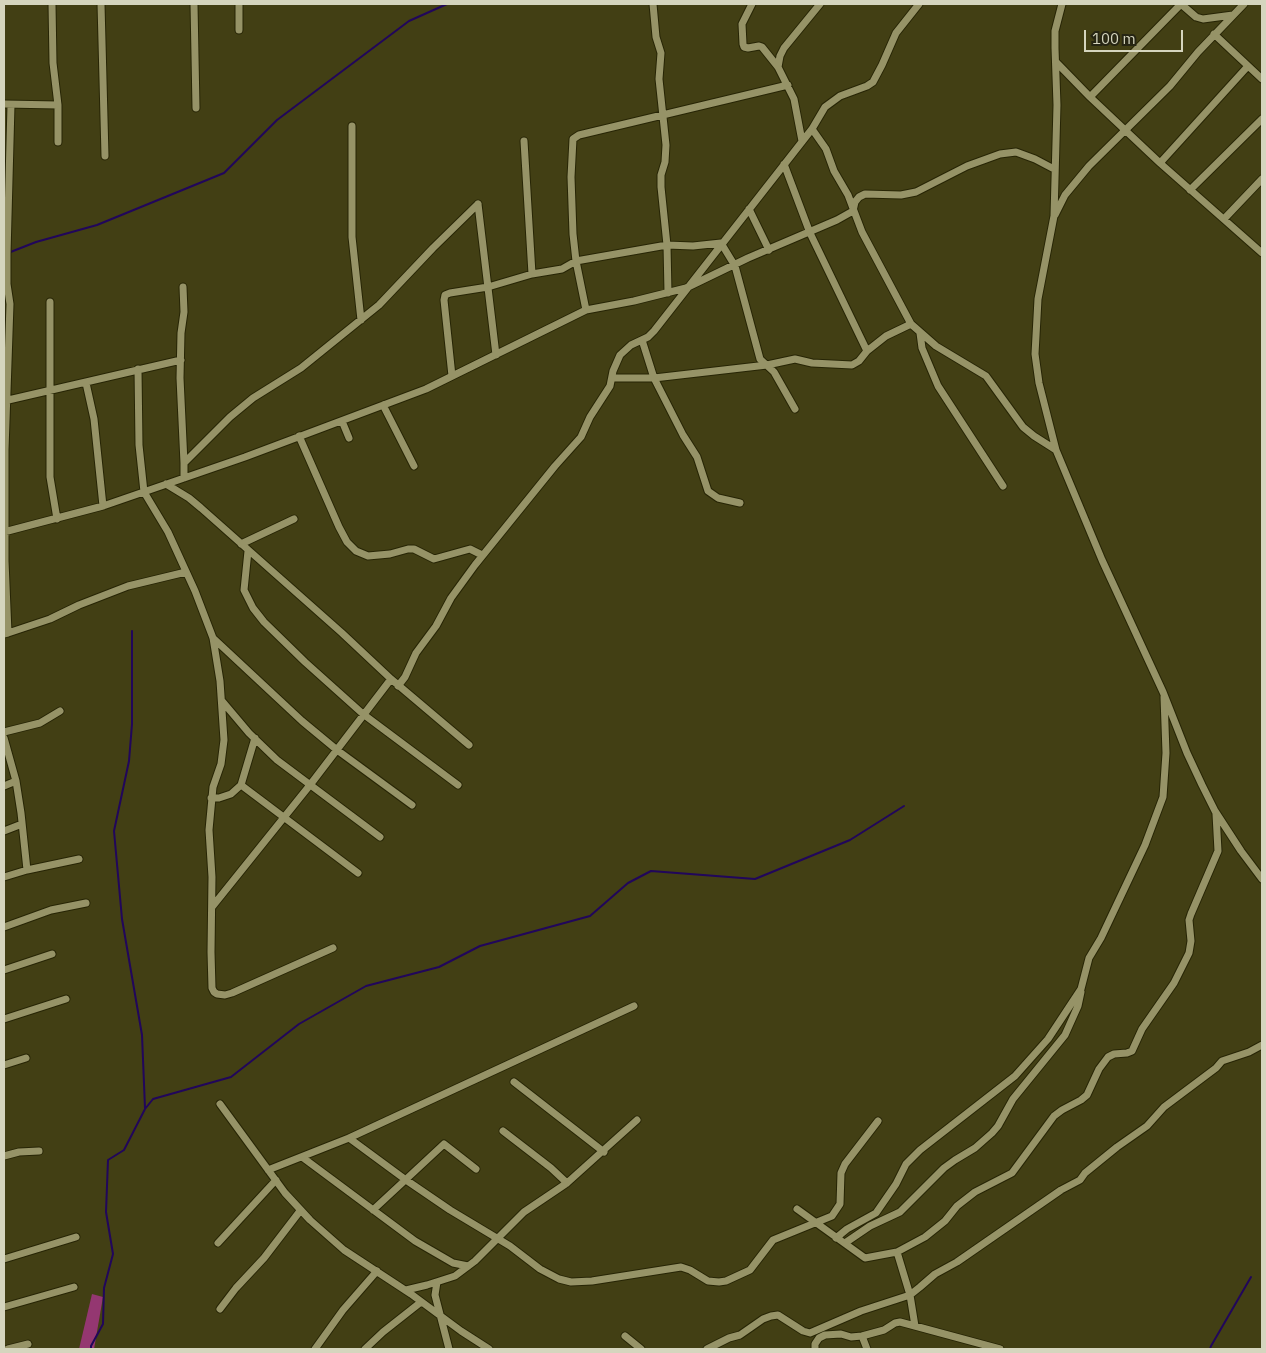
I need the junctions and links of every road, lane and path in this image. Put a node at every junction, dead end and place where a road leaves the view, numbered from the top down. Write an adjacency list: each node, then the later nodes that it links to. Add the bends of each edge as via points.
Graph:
1 (52, 4): 24 (street, via 53,63)
2 (101, 4): 34 (street)
3 (194, 4): 25 (street)
4 (239, 4): 15 (street)
5 (653, 4): 26 (street, via 661,52)
6 (743, 4): 13 (street)
7 (752, 4): 13 (street)
8 (820, 4): 19 (street, via 784,48)
9 (919, 4): 29 (street, via 896,33 873,82 833,100)
10 (1062, 4): 17 (street, via 1055,31)
11 (1181, 4): 14 (street, via 1196,17 1213,19); 22 (street)
12 (1244, 4): 14 (street)
13 (749, 11): 19 (street, via 742,24 744,47 762,47)
14 (1232, 15): 16 (street)
15 (238, 30)
16 (1214, 34): 18 (street); 30 (street, via 1170,86)
17 (1056, 62): 22 (street); 37 (street)
18 (1248, 66): 20 (street); 35 (street)
19 (778, 67): 21 (street)
20 (1262, 79)
21 (788, 85): 26 (street); 31 (street)
22 (1090, 97): 30 (street)
23 (7, 104): 24 (street); 72 (street, via 7,284 10,304)
24 (58, 104): 32 (street)
25 (196, 108)
26 (662, 116): 46 (street, via 666,145 661,187); 49 (street, via 573,139)
27 (1262, 119): 39 (street)
28 (352, 126): 58 (street, via 352,237)
29 (812, 129): 31 (street); 41 (street, via 826,149)
30 (1125, 130): 35 (street); 42 (street, via 1065,195)
31 (802, 141): 36 (street)
32 (58, 142)
33 (524, 142): 51 (street)
34 (105, 156)
35 (1160, 163): 39 (street)
36 (784, 164): 40 (street); 44 (street)
37 (1054, 169): 41 (street, via 1016,152 1000,154 967,166 916,192 865,194 854,202); 42 (street)
38 (1262, 179): 43 (street)
39 (1190, 190): 43 (street)
40 (748, 209): 45 (street); 47 (street)
41 (853, 211): 44 (street); 59 (street)
42 (1054, 216): 78 (street, via 1038,299 1035,354)
43 (1224, 219): 48 (street)
44 (810, 233): 47 (street); 62 (street)
45 (721, 243): 46 (street); 50 (street); 54 (street)
46 (667, 245): 49 (street); 55 (street)
47 (769, 250): 50 (street)
48 (1262, 253)
49 (576, 262): 51 (street, via 562,269); 57 (street)
50 (735, 266): 54 (street); 65 (street, via 758,355)
51 (532, 274): 53 (street)
52 (183, 287): 64 (street)
53 (488, 287): 58 (street, via 478,204 380,305); 63 (street); 67 (street, via 445,296)
54 (686, 288): 55 (street); 61 (street, via 654,331)
55 (668, 293): 57 (street)
56 (50, 302): 71 (street)
57 (586, 310): 63 (street)
58 (361, 320): 79 (street, via 301,368 253,398)
59 (911, 324): 60 (street); 62 (street, via 886,336)
60 (920, 333): 78 (street, via 986,376 1023,427); 83 (street, via 922,348 938,386)
61 (642, 340): 68 (street, via 620,355); 69 (street)
62 (867, 351): 65 (street, via 859,362 852,365 795,359)
63 (496, 355): 67 (street)
64 (181, 360): 66 (street); 79 (street)
65 (767, 365): 69 (street); 74 (street)
66 (138, 369): 70 (street); 84 (street, via 139,445)
67 (452, 376): 73 (street)
68 (612, 378): 69 (street); 92 (street, via 580,437)
69 (654, 378): 85 (street, via 697,457 708,491 718,498)
70 (86, 383): 71 (street); 86 (street, via 94,419)
71 (50, 391): 72 (street); 87 (street, via 50,477)
72 (5, 401): 89 (street)
73 (383, 404): 75 (street); 80 (street)
74 (795, 409)
75 (342, 420): 76 (street); 77 (street)
76 (300, 436): 81 (street); 92 (street, via 339,527 356,551 368,556 414,549 434,559 470,549)
77 (349, 438)
78 (1056, 450): 98 (street)
79 (184, 463): 81 (street)
80 (414, 466)
81 (184, 478): 82 (street)
82 (166, 484): 84 (street); 90 (street, via 189,498)
83 (1004, 486)
84 (144, 492): 86 (street); 93 (street, via 168,532)
85 (740, 503)
86 (103, 506): 87 (street)
87 (57, 519): 89 (street)
88 (294, 519): 90 (street)
89 (5, 532): 94 (street)
90 (241, 544): 91 (street)
91 (248, 551): 96 (street); 101 (street, via 244,590 253,608 305,662)
92 (482, 555): 97 (street, via 451,598)
93 (186, 572): 94 (street, via 128,586 50,619); 95 (street)
94 (6, 633)
95 (213, 638): 99 (street); 106 (street)
96 (391, 679): 97 (street); 101 (street)
97 (398, 686): 105 (street)
98 (1163, 692): 114 (street); 130 (street, via 1166,753 1159,812 1089,958)
99 (222, 701): 104 (street); 112 (street, via 223,753)
100 (60, 711): 102 (street, via 40,723)
101 (363, 714): 106 (street); 110 (street)
102 (4, 732)
103 (4, 738): 107 (street)
104 (255, 738): 108 (street); 109 (street)
105 (469, 745)
106 (337, 750): 109 (street); 113 (street)
107 (16, 781): 111 (street); 116 (street)
108 (242, 785): 112 (street, via 225,796); 115 (street)
109 (310, 785): 115 (street); 118 (street)
110 (458, 785)
111 (4, 786)
112 (211, 798): 125 (street)
113 (412, 805)
114 (1215, 811): 123 (street); 161 (street, via 1218,851 1189,920 1191,941 1187,959 1164,1000 1142,1029 1134,1049 1114,1054 1101,1064 1087,1095 1054,1116 1012,1173 975,1192 932,1232)
115 (285, 817): 121 (street); 125 (street)
116 (22, 824): 117 (street); 120 (street)
117 (4, 831)
118 (380, 837)
119 (79, 859): 120 (street)
120 (27, 870): 122 (street)
121 (358, 873)
122 (4, 877)
123 (1262, 879)
124 (86, 903): 126 (street, via 51,910)
125 (212, 907): 127 (street, via 211,974 212,988 217,994 232,993)
126 (4, 927)
127 (333, 948)
128 (52, 954): 129 (street)
129 (4, 970)
130 (1081, 989): 157 (street, via 1048,1039 1015,1076 920,1150 906,1164 876,1213); 159 (street, via 1078,1006 1065,1035 1013,1099 992,1133 944,1168 900,1212 870,1226)
131 (66, 999): 133 (street)
132 (634, 1006): 142 (street)
133 (4, 1019)
134 (1262, 1045): 168 (street, via 1222,1062 1164,1107 1147,1126 1085,1172 1080,1180 935,1274)
135 (26, 1058): 136 (street)
136 (4, 1065)
137 (514, 1082): 144 (street)
138 (220, 1104): 147 (street)
139 (637, 1120): 144 (street)
140 (878, 1121): 155 (street, via 845,1164 841,1173 838,1209 832,1216)
141 (503, 1131): 151 (street)
142 (349, 1138): 146 (street); 150 (street)
143 (39, 1151): 145 (street)
144 (604, 1152): 151 (street)
145 (4, 1156)
146 (302, 1157): 147 (street); 153 (street)
147 (268, 1170): 149 (street)
148 (476, 1170): 150 (street, via 444,1144)
149 (276, 1180): 154 (street); 160 (street)
150 (406, 1180): 153 (street); 158 (street)
151 (567, 1183): 158 (street, via 533,1205)
152 (797, 1209): 155 (street)
153 (373, 1210): 163 (street, via 415,1241 453,1263)
154 (300, 1211): 164 (street, via 344,1250); 171 (street)
155 (815, 1222): 157 (street); 158 (street, via 773,1240 750,1270 719,1282 708,1281 681,1267 615,1279 571,1282 540,1268)
156 (76, 1237): 162 (street)
157 (836, 1238): 159 (street)
158 (498, 1239): 163 (street)
159 (845, 1243): 161 (street, via 865,1258)
160 (218, 1244)
161 (897, 1252): 168 (street)
162 (4, 1259)
163 (468, 1266): 165 (street, via 455,1276)
164 (377, 1271): 167 (street); 178 (street)
165 (437, 1282): 167 (street); 172 (street, via 435,1295)
166 (74, 1287): 170 (street)
167 (406, 1290): 169 (street)
168 (910, 1295): 173 (street); 183 (street, via 810,1333 778,1315 771,1316)
169 (421, 1302): 172 (street); 179 (street)
170 (4, 1307)
171 (220, 1309)
172 (441, 1316): 180 (street); 181 (street)
173 (915, 1326): 175 (street, via 900,1322); 186 (street)
174 (625, 1336): 182 (street)
175 (862, 1336): 184 (street, via 825,1335 819,1338); 185 (street)
176 (28, 1344): 177 (street)
177 (8, 1349)
178 (315, 1349)
179 (365, 1349)
180 (449, 1349)
181 (489, 1349)
182 (641, 1349)
183 (712, 1349)
184 (815, 1349)
185 (867, 1349)
186 (1000, 1349)

